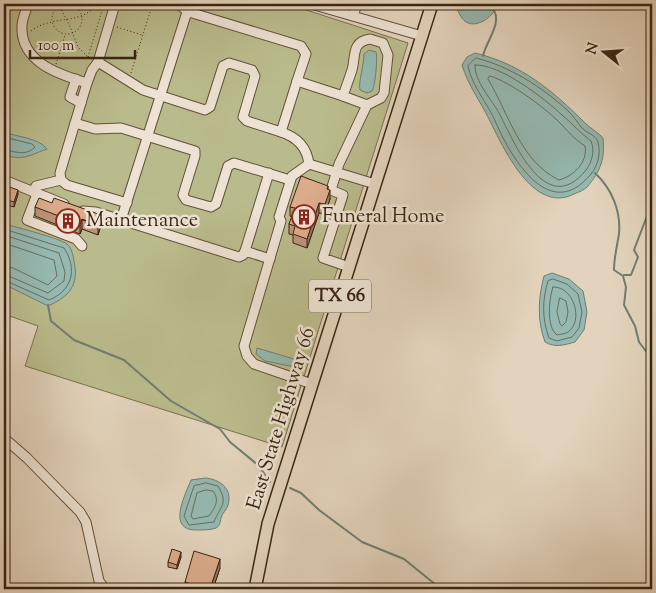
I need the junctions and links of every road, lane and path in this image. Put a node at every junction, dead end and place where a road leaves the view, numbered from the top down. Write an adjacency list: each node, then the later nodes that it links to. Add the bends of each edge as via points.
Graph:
1 (28, 4): 21 (street)
2 (58, 4): 12 (path)
3 (97, 4): 14 (path)
4 (104, 4): 24 (path)
5 (116, 4): 18 (street)
6 (152, 4): 7 (street); 22 (path)
7 (157, 4)
8 (178, 4): 13 (street)
9 (311, 4): 15 (street)
10 (357, 4): 15 (street)
11 (432, 4): 23 (main road, East State Highway 66 / TX 66)
12 (60, 6): 14 (path, via 73,6); 16 (path); 17 (path)
13 (189, 12): 29 (street, via 301,46 306,54); 31 (street)
14 (82, 16): 16 (path); 20 (path, via 80,27)
15 (353, 16): 23 (street)
16 (67, 19): 17 (path); 20 (path)
17 (52, 20): 19 (path, via 55,28); 21 (path)
18 (109, 24): 22 (path); 25 (street)
19 (65, 34): 20 (path); 26 (path)
20 (72, 34): 24 (path)
21 (22, 35): 26 (street, via 33,56)
22 (143, 35): 28 (path)
23 (422, 36): 44 (main road, East State Highway 66 / TX 66)
24 (88, 58): 25 (path)
25 (98, 62): 28 (street); 30 (street)
26 (54, 72): 27 (street)
27 (76, 79): 30 (street); 33 (street, via 70,97)
28 (128, 81): 31 (street)
29 (298, 81): 32 (street); 36 (street)
30 (88, 83): 33 (street)
31 (160, 96): 36 (street, via 205,110 210,107 223,66 229,63 252,70 255,76 243,117 246,121); 37 (street)
32 (343, 96): 34 (street); 34 (street, via 355,50 364,40 374,40 383,44 388,54 386,85 380,98)
33 (81, 103): 35 (street)
34 (367, 106): 39 (street)
35 (75, 123): 37 (street, via 95,129 121,128); 42 (street, via 60,173)
36 (281, 132): 38 (street, via 299,142)
37 (147, 136): 40 (street, via 195,151 184,195 186,200 211,208 216,204 228,166 234,163); 46 (street)
38 (309, 164): 39 (street); 43 (street)
39 (336, 172): 44 (street); 51 (street, via 331,190 343,194 323,258)
40 (269, 173): 43 (street); 49 (street)
41 (4, 180): 45 (street)
42 (61, 180): 45 (street, via 36,186); 46 (street, via 67,185)
43 (290, 180): 50 (street, via 278,217 281,221)
44 (375, 184): 51 (main road, East State Highway 66 / TX 66)
45 (35, 193): 47 (street, via 89,213); 48 (street, via 27,220 76,239)
46 (127, 204): 47 (street)
47 (121, 220): 49 (street, via 238,257)
48 (82, 246)
49 (245, 251): 50 (street)
50 (270, 259): 52 (street, via 246,336 247,356 254,364)
51 (349, 267): 52 (main road, East State Highway 66 / TX 66)
52 (312, 384): 55 (main road, East State Highway 66 / TX 66, via 268,524)
53 (4, 438): 54 (street, via 80,512 86,522 99,582)
54 (104, 589)
55 (255, 589)

